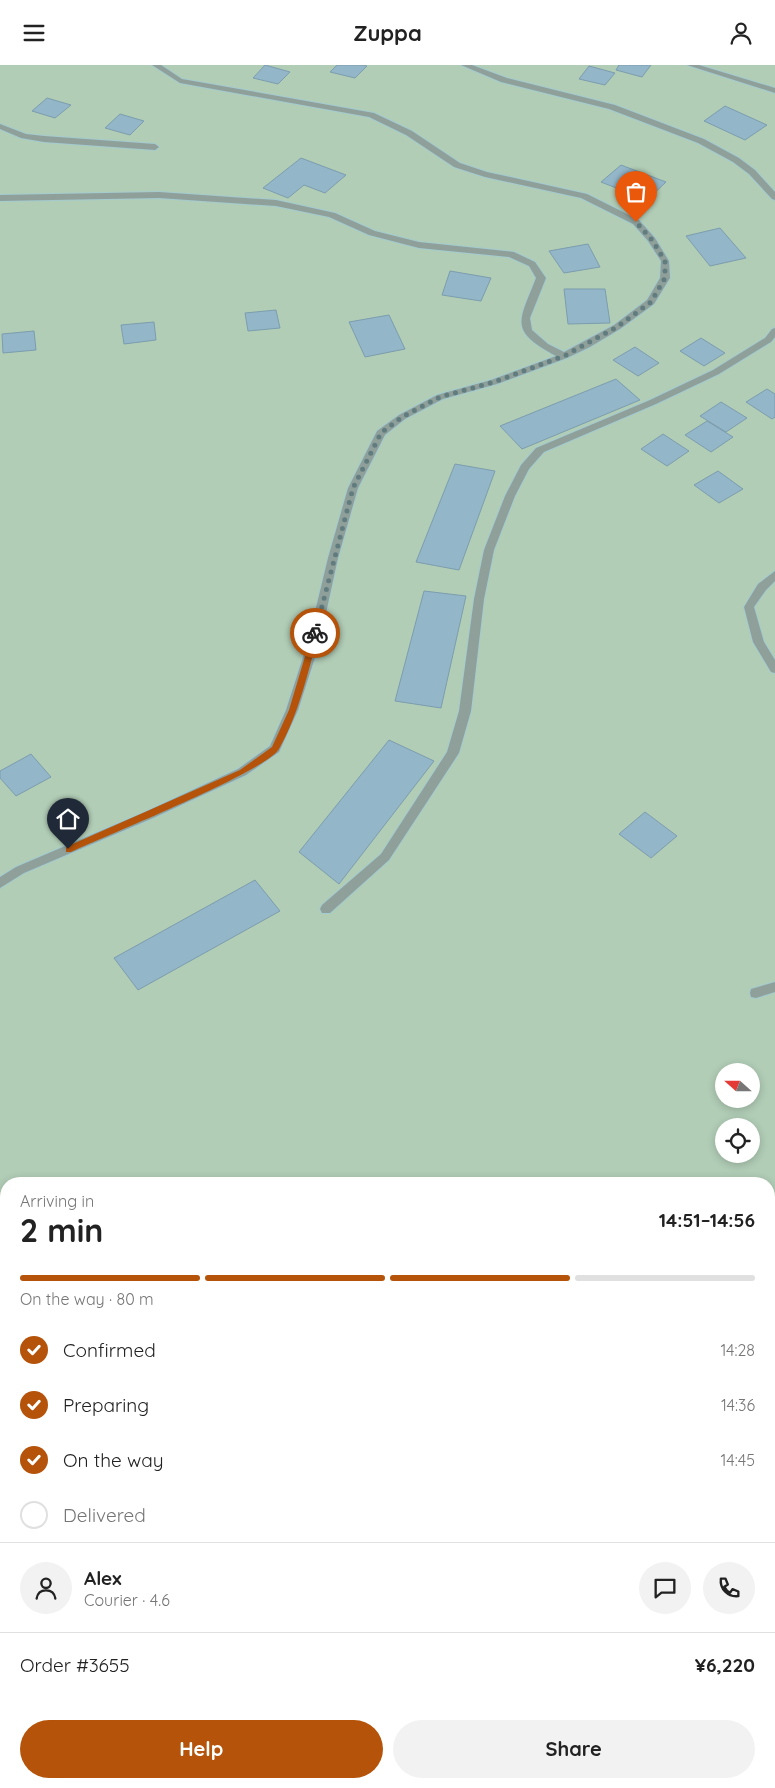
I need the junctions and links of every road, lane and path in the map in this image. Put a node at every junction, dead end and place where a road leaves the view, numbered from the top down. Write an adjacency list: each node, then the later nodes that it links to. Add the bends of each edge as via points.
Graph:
1 (156, 65): 10 (street, via 180,81 196,85 371,115 408,133 456,165 584,196 636,222 665,261 665,278 651,302 617,327)
2 (465, 65): 7 (street, via 504,81 612,107 701,141 736,160)
3 (691, 65): 4 (street)
4 (775, 91)
5 (0, 126): 6 (street, via 24,136 44,139)
6 (155, 147)
7 (775, 197)
8 (0, 198): 10 (street, via 159,195 276,203 332,215 372,233 419,245 511,255 532,264 541,278 525,318 527,331)
9 (775, 331): 14 (street, via 768,340 716,372 540,450 525,467 510,496 490,551 479,599 465,711 453,753 385,857)
10 (564, 356): 13 (street, via 494,382 440,397 402,417 381,433 353,488 313,645 292,710 275,749 242,772 20,870)
11 (775, 575): 12 (street, via 762,587 749,607 758,642)
12 (775, 669)
13 (0, 883)
14 (326, 909)
15 (775, 987): 16 (street)
16 (756, 993)

